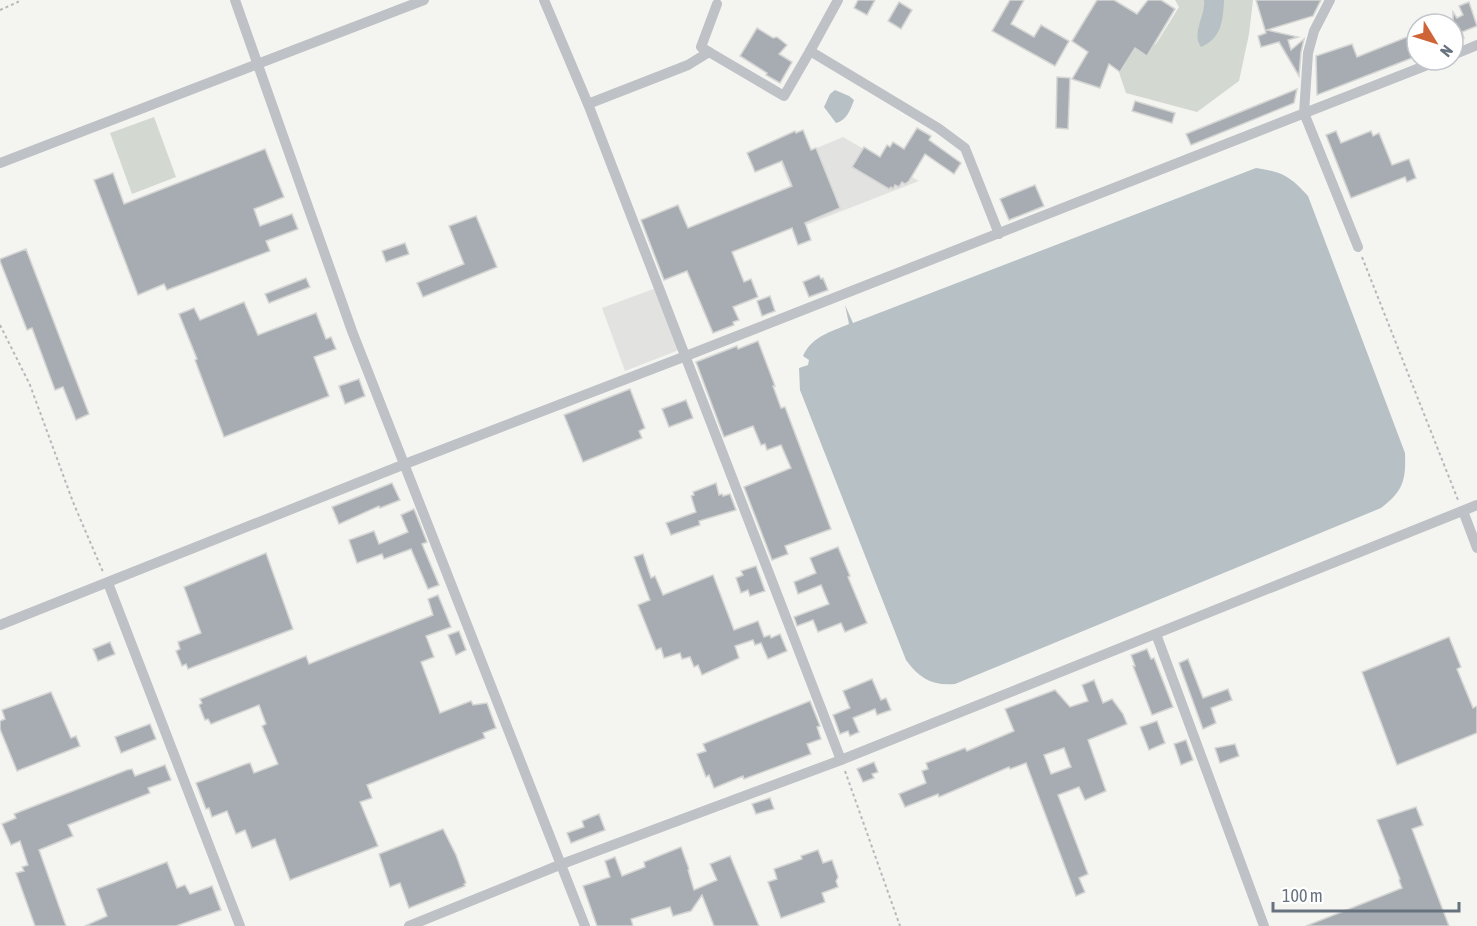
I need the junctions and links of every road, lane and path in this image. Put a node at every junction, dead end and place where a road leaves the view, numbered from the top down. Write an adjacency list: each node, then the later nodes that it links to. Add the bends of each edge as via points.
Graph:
1 (17, 0): 8 (path, via 18,3)
2 (235, 0): 11 (street)
3 (424, 0): 11 (street)
4 (544, 0): 13 (street)
5 (838, 0): 9 (street)
6 (1330, 0): 14 (street, via 1308,53)
7 (717, 4): 10 (street, via 701,47)
8 (0, 10)
9 (810, 51): 10 (street, via 784,96); 16 (street, via 938,128 964,148)
10 (709, 52): 13 (street, via 688,65)
11 (257, 63): 15 (street); 20 (street, via 352,331)
12 (1409, 72): 14 (street)
13 (588, 104): 19 (street)
14 (1304, 113): 16 (street); 17 (street)
15 (0, 163)
16 (999, 234): 19 (street)
17 (1358, 247): 22 (path)
18 (0, 325): 24 (path, via 30,385)
19 (686, 357): 20 (street); 27 (street)
20 (405, 464): 24 (street); 28 (street)
21 (1477, 505): 22 (street)
22 (1462, 511): 23 (street); 26 (street)
23 (1477, 548)
24 (108, 583): 25 (street); 29 (street)
25 (0, 626)
26 (1156, 634): 27 (street); 33 (street)
27 (841, 760): 28 (street); 32 (path)
28 (562, 864): 30 (street); 31 (street)
29 (240, 926)
30 (410, 926)
31 (585, 926)
32 (900, 926)
33 (1264, 926)

